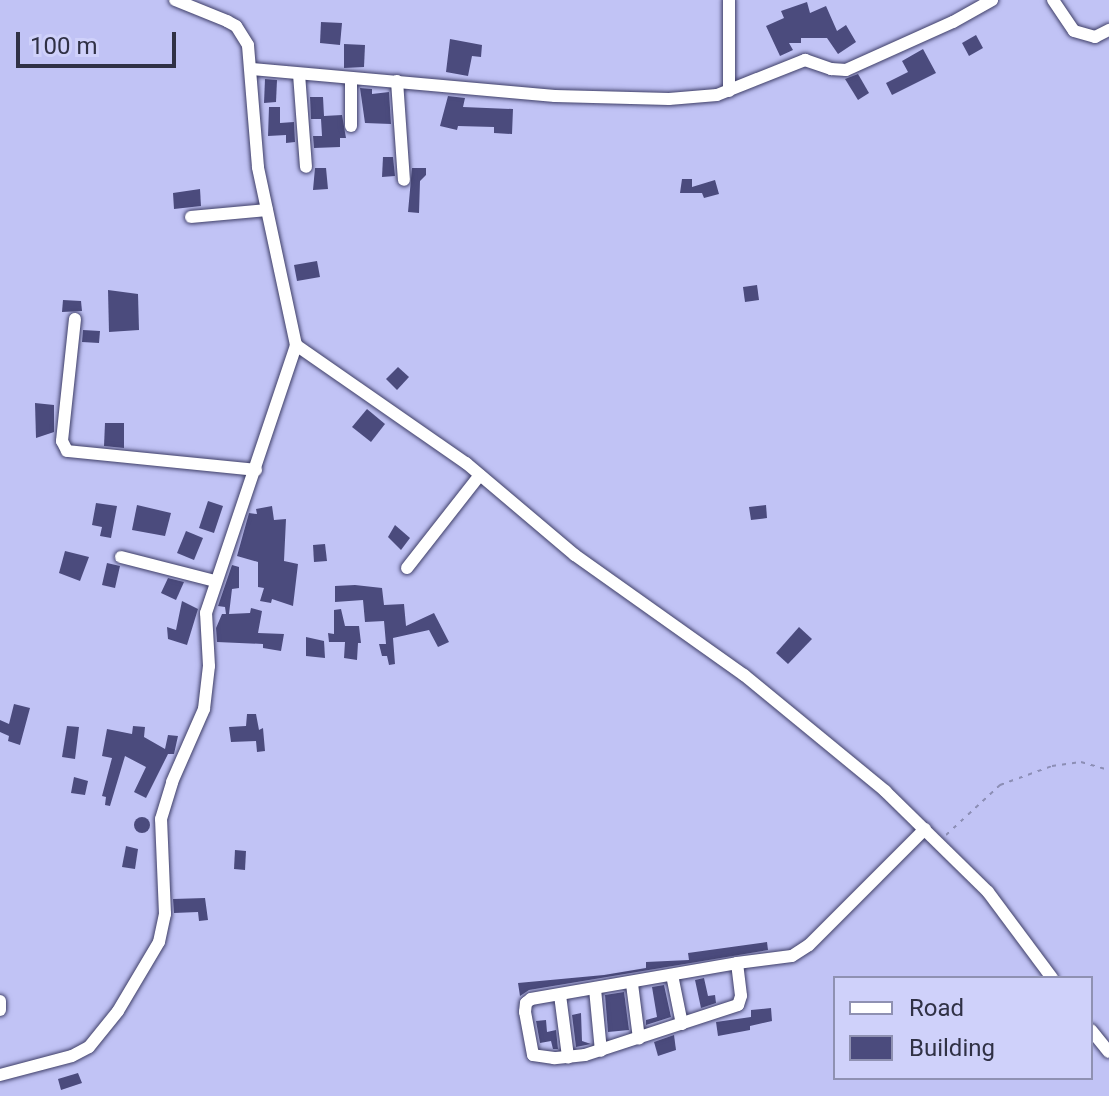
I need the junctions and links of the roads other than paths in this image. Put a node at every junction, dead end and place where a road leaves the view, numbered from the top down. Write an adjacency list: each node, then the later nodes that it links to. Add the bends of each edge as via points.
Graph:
1 (175, 0): 6 (street, via 236,26 248,45)
2 (729, 0): 10 (street)
3 (992, 0): 10 (street, via 846,70 805,60)
4 (1053, 0): 5 (street, via 1074,31 1095,37)
5 (1109, 30)
6 (252, 69): 7 (street); 14 (street, via 254,140)
7 (299, 74): 8 (street); 12 (street)
8 (351, 78): 9 (street); 11 (street)
9 (397, 81): 10 (street, via 626,99); 13 (street)
10 (729, 91)
11 (351, 126)
12 (306, 167)
13 (404, 180)
14 (267, 210): 15 (street); 17 (street)
15 (191, 217)
16 (75, 319): 18 (street, via 62,441 67,451)
17 (296, 345): 18 (street); 19 (street)
18 (256, 470): 22 (street)
19 (480, 475): 21 (street); 23 (street, via 575,555 744,675)
20 (121, 557): 22 (street)
21 (407, 568)
22 (215, 581): 38 (street, via 206,613 209,666 204,709 161,819 165,914 159,942 118,1011 89,1047)
23 (925, 829): 24 (street, via 802,952); 26 (street, via 988,892)
24 (737, 963): 25 (street); 32 (street, via 738,1005)
25 (672, 975): 27 (street); 32 (street)
26 (1051, 976)
27 (632, 984): 28 (street); 34 (street)
28 (595, 989): 29 (street); 35 (street)
29 (560, 995): 37 (street); 37 (street, via 531,999 525,1012 533,1055)
30 (0, 1001): 31 (street)
31 (0, 1010)
32 (682, 1024): 34 (street)
33 (1093, 1032): 36 (street)
34 (639, 1039): 35 (street)
35 (601, 1051): 37 (street)
36 (1109, 1052)
37 (568, 1057)
38 (0, 1075)

